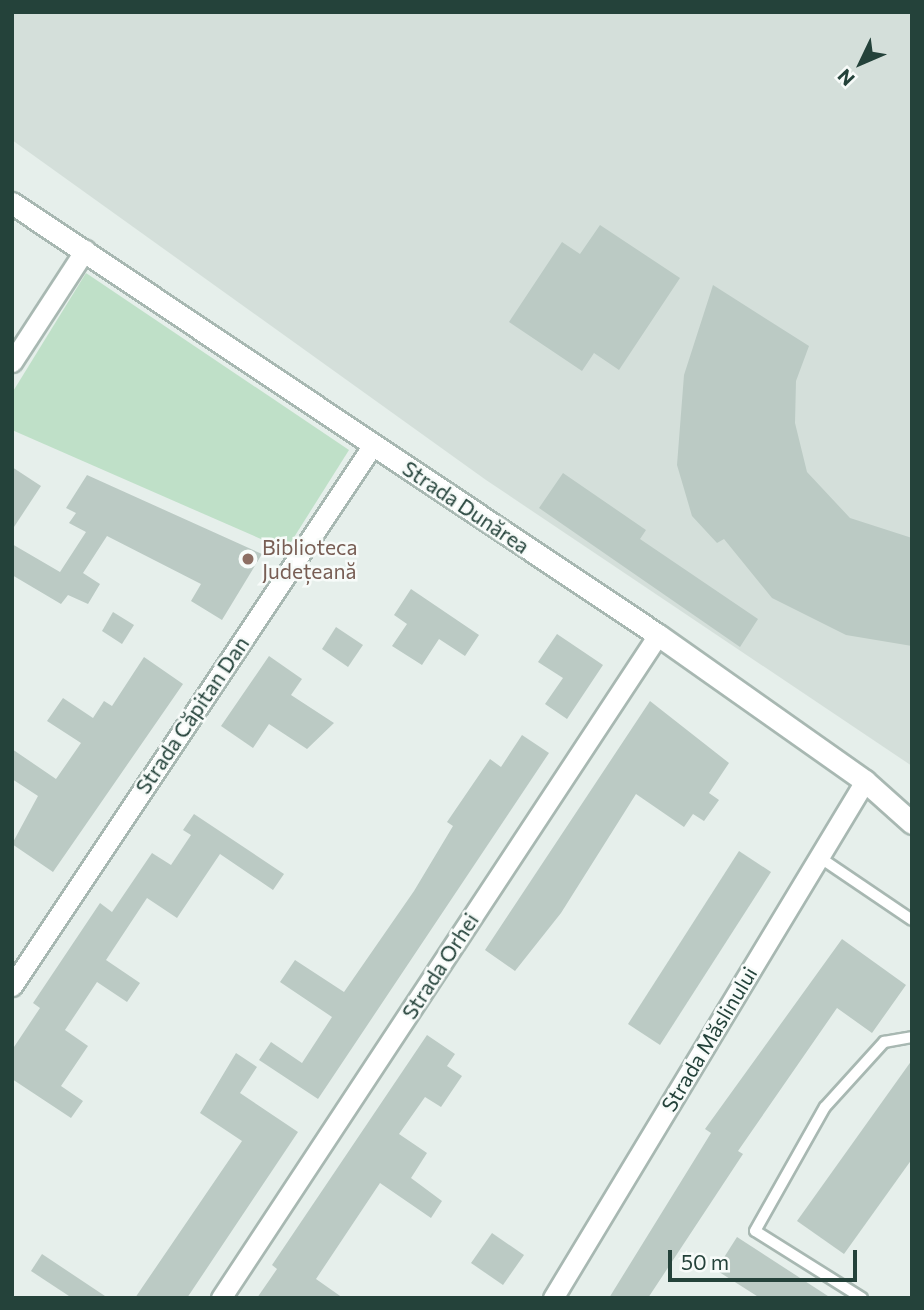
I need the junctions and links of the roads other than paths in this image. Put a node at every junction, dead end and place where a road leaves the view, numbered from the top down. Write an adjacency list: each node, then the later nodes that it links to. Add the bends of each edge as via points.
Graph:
1 (12, 203): 2 (street, Strada Dunărea)
2 (85, 250): 3 (street); 4 (street, Strada Dunărea)
3 (12, 362)
4 (373, 445): 5 (street, Strada Dunărea); 10 (street, Strada Căpitan Dan)
5 (658, 635): 6 (street, Strada Dunărea); 12 (street, Strada Orhei)
6 (865, 781): 7 (street, Strada Dunărea); 8 (street, Strada Măslinului)
7 (912, 823)
8 (819, 857): 9 (lane); 13 (street, Strada Măslinului)
9 (912, 920)
10 (12, 986)
11 (912, 1037): 14 (lane, via 884,1042 825,1107 755,1231)
12 (221, 1298)
13 (553, 1298)
14 (862, 1298)

